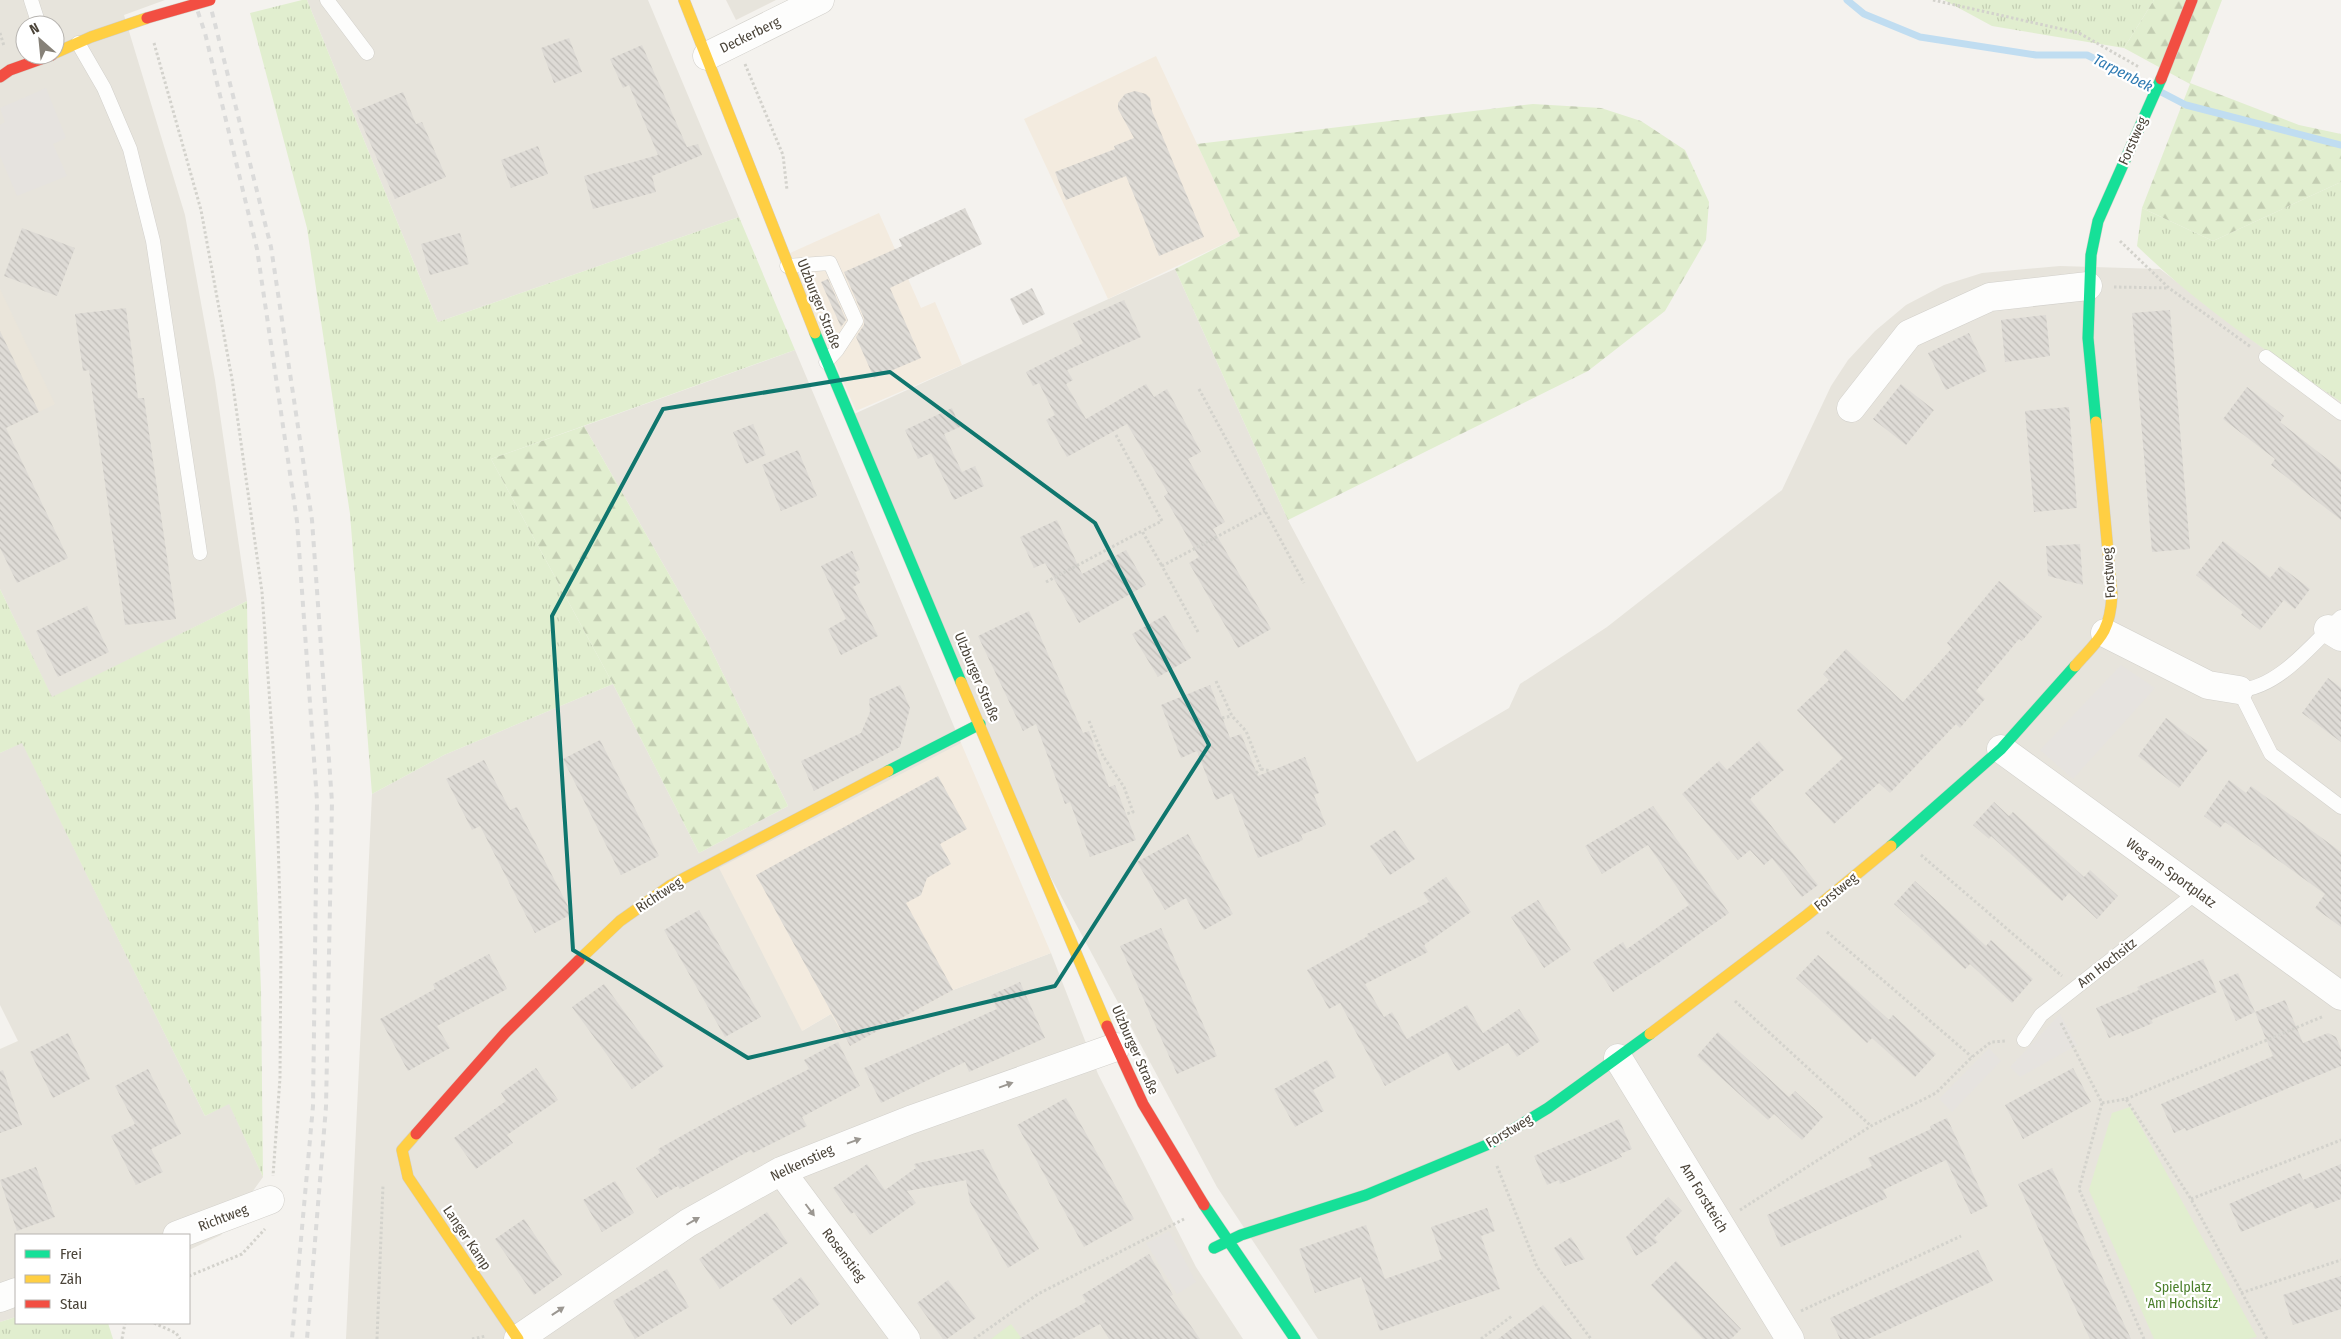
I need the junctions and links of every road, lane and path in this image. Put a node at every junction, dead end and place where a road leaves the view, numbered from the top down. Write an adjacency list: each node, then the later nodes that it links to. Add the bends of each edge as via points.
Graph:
1 (32, 0): 8 (lane)
2 (210, 0): 9 (street, bridge)
3 (327, 0): 12 (lane)
4 (684, 0): 13 (street, Ulzburger Straße)
5 (820, 0): 13 (street, Deckerberg)
6 (1933, 0): 16 (path, via 2079,33)
7 (2192, 0): 16 (street, Forstweg)
8 (36, 15)
9 (147, 18): 10 (street); 68 (path, via 201,210 232,379 262,592 277,804 280,943 280,1078)
10 (78, 44): 11 (street); 29 (lane, via 104,88 130,149 153,241)
11 (65, 49)
12 (367, 53)
13 (707, 56): 18 (street, Ulzburger Straße)
14 (24, 65): 15 (street)
15 (0, 77)
16 (2161, 79): 17 (street, Forstweg)
17 (2098, 221): 19 (street, Forstweg); 20 (path)
18 (787, 266): 22 (street, Ulzburger Straße); 22 (lane, via 830,263 856,321)
19 (2088, 286): 20 (path); 24 (street, via 1990,296 1909,334); 35 (street, Forstweg, via 2088,338 2112,595 2111,615)
20 (2169, 288): 21 (path)
21 (2266, 357): 25 (lane)
22 (826, 362): 41 (street, Ulzburger Straße)
23 (1199, 389): 27 (path)
24 (1851, 408)
25 (2341, 413)
26 (1116, 435): 28 (path, via 1162,521)
27 (1265, 511): 30 (path); 32 (path)
28 (1142, 531): 30 (path); 31 (path)
29 (200, 553)
30 (1162, 566): 34 (path)
31 (1046, 582)
32 (1304, 583)
33 (2337, 628): 37 (lane, via 2274,679)
34 (1198, 632)
35 (2105, 633): 37 (street, via 2208,685); 42 (street, Forstweg)
36 (1216, 681): 38 (path)
37 (2239, 690): 46 (lane, via 2271,754)
38 (1232, 716): 39 (path); 43 (path, via 1246,731)
39 (1222, 718)
40 (1089, 721): 47 (path, via 1101,757 1124,787 1133,812)
41 (980, 724): 56 (street, Ulzburger Straße); 64 (street, Richtweg, via 671,885 620,921 506,1032)
42 (2001, 749): 48 (street, Forstweg); 49 (street, Weg am Sportplatz)
43 (1261, 769): 44 (path); 45 (path)
44 (1271, 771)
45 (1256, 773)
46 (2341, 807)
47 (1126, 814)
48 (1901, 838): 50 (street, Forstweg); 52 (path)
49 (2197, 892): 52 (lane, Am Hochsitz); 53 (street, Weg am Sportplatz)
50 (1807, 915): 51 (street, Forstweg); 57 (path)
51 (1716, 984): 58 (street, Forstweg); 61 (path)
52 (2075, 988): 54 (lane, Am Hochsitz)
53 (2336, 1004): 59 (path)
54 (2052, 1006): 55 (lane, Am Hochsitz, via 2041,1015); 60 (path)
55 (2024, 1040): 57 (path, via 1991,1042)
56 (1116, 1047): 65 (street, Nelkenstieg, one-way to 56, via 876,1132); 73 (street, Ulzburger Straße, via 1143,1104 1194,1192)
57 (1972, 1057): 61 (path, via 1936,1093)
58 (1618, 1058): 63 (street, Forstweg, via 1548,1108); 70 (street, Am Forstteich)
59 (2126, 1099): 60 (path); 67 (path)
60 (2102, 1103): 93 (path, via 2079,1189)
61 (1872, 1126): 70 (path)
62 (2341, 1140): 67 (path)
63 (1489, 1144): 73 (street, Forstweg, via 1366,1195); 92 (path, via 1537,1267)
64 (402, 1150): 87 (street, Langer Kamp, via 408,1177)
65 (781, 1171): 87 (street, Nelkenstieg, one-way to 65, via 688,1223); 88 (street, Rosenstieg, one-way to 88)
66 (384, 1180): 86 (path)
67 (2190, 1199): 78 (path)
68 (270, 1200): 71 (street, Richtweg); 76 (path, via 265,1229 242,1254)
69 (1187, 1217): 89 (path, via 1038,1294)
70 (1719, 1224): 83 (street, Am Forstteich)
71 (179, 1234)
72 (1961, 1236): 83 (path)
73 (1229, 1240): 74 (street, Forstweg); 90 (street, Ulzburger Straße)
74 (1214, 1248)
75 (2341, 1260): 78 (path)
76 (190, 1276)
77 (15, 1292): 79 (street)
78 (2241, 1293): 94 (path)
79 (0, 1298)
80 (1512, 1316): 91 (path)
81 (125, 1324): 84 (path)
82 (156, 1324): 85 (path)
83 (1784, 1330)
84 (122, 1339)
85 (180, 1339)
86 (377, 1339)
87 (518, 1339)
88 (906, 1339)
89 (974, 1339)
90 (1295, 1339)
91 (1481, 1339)
92 (1592, 1339)
93 (2144, 1339)
94 (2267, 1339)

